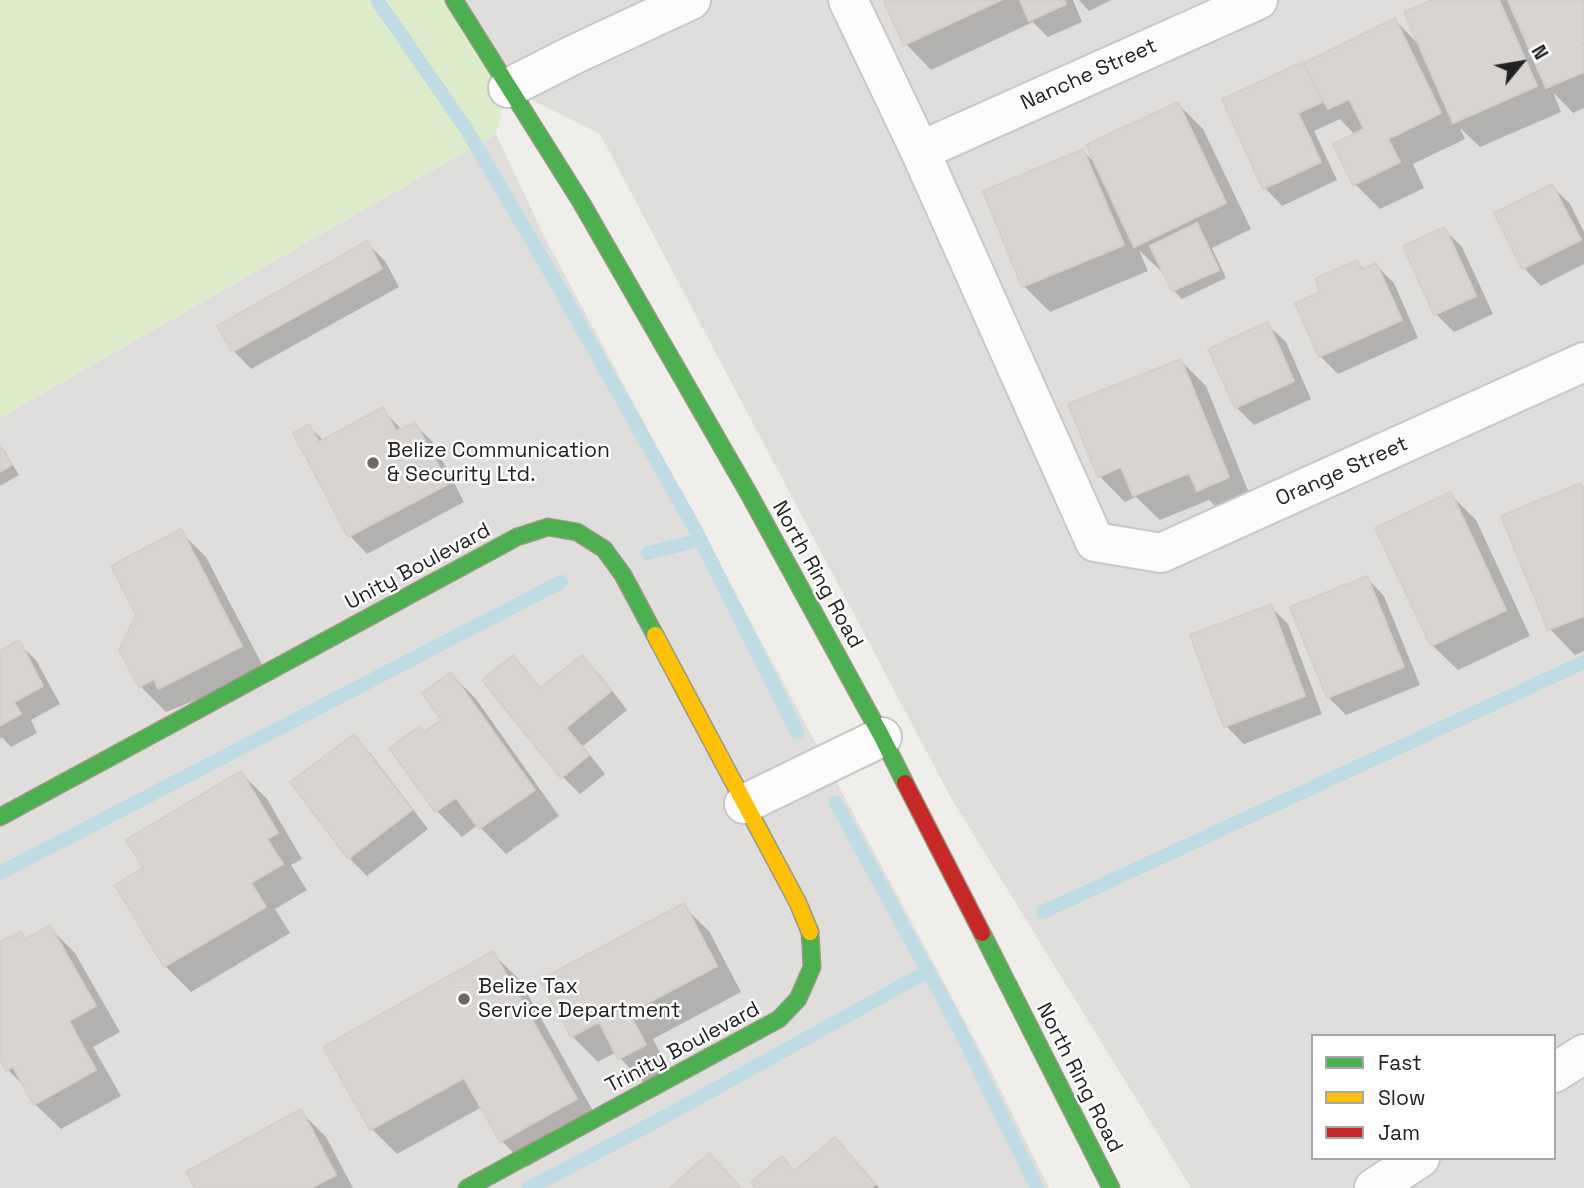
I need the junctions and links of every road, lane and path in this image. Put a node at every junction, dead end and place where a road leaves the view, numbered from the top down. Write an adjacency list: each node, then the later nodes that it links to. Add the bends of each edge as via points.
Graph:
1 (454, 0): 5 (street, North Ring Road)
2 (691, 0): 5 (street)
3 (848, 0): 6 (street)
4 (1258, 0): 6 (street, Nanche Street)
5 (508, 88): 8 (street, North Ring Road, via 581,202)
6 (919, 151): 7 (street, Orange Street, via 1095,542 1161,553)
7 (1584, 362)
8 (882, 737): 9 (street); 15 (street, North Ring Road)
9 (744, 804): 10 (street, Unity Boulevard, via 623,575 595,543 577,532 548,527 517,537); 14 (street, Trinity Boulevard, via 810,933 812,967 798,999 779,1019)
10 (0, 817)
11 (1584, 1054): 12 (street)
12 (1556, 1072)
13 (1417, 1160): 16 (street)
14 (467, 1188)
15 (1111, 1188)
16 (1374, 1188)

